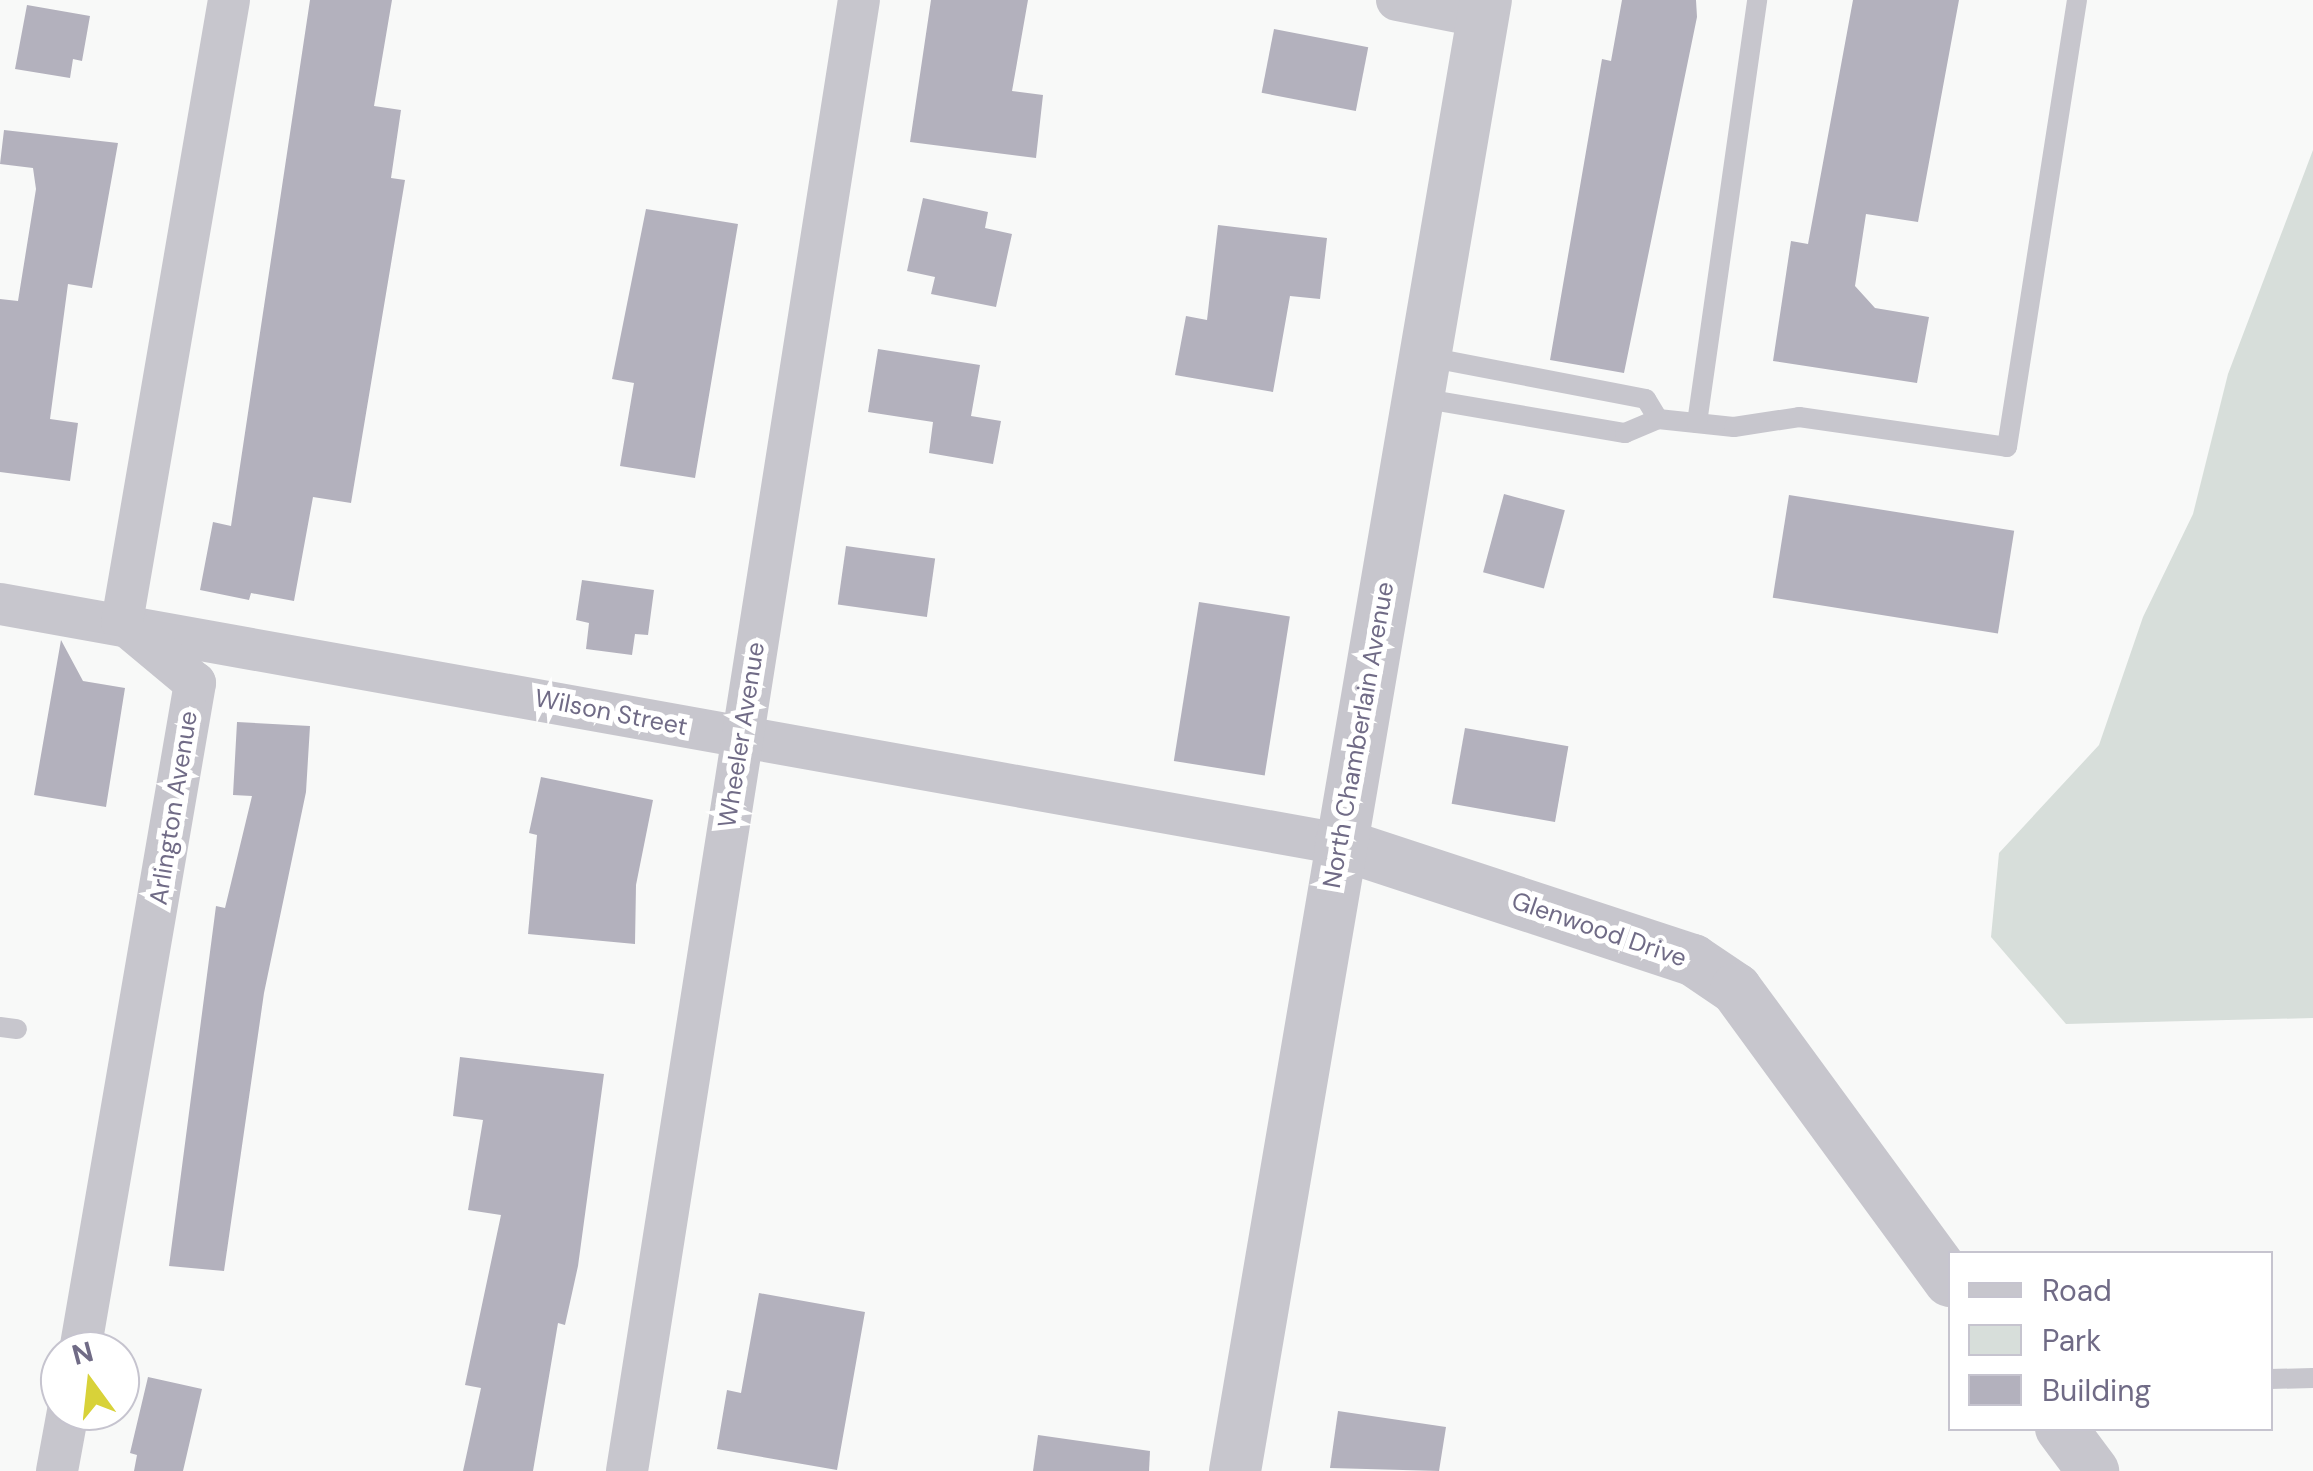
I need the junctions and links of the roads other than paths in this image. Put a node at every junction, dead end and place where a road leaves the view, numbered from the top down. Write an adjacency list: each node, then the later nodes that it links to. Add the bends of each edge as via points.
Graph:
1 (229, 0): 11 (street)
2 (859, 0): 12 (street, Wheeler Avenue)
3 (1397, 0): 6 (street)
4 (1758, 0): 9 (lane)
5 (2077, 0): 9 (lane, via 2007,447 1799,417)
6 (1485, 8): 7 (street, North Chamberlain Avenue)
7 (1421, 377): 8 (lane, via 1625,433); 8 (lane, via 1646,399); 13 (street, North Chamberlain Avenue)
8 (1658, 418): 9 (lane)
9 (1698, 423)
10 (0, 604): 11 (street, Wilson Street)
11 (122, 622): 12 (street, Wilson Street); 15 (street, Arlington Avenue, via 195,683)
12 (742, 737): 13 (street, Wilson Street); 21 (street, Wheeler Avenue)
13 (1340, 844): 14 (street, Glenwood Drive, via 1693,960 1736,990); 22 (street, North Chamberlain Avenue)
14 (1948, 1277)
15 (83, 1331)
16 (2313, 1378): 17 (lane)
17 (2273, 1379)
18 (64, 1431): 20 (street)
19 (2063, 1431): 23 (street)
20 (57, 1471)
21 (626, 1471)
22 (1236, 1471)
23 (2093, 1471)

